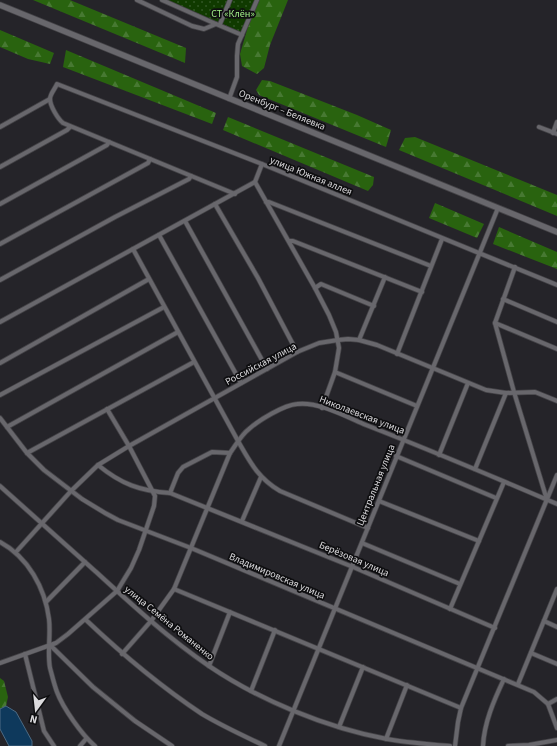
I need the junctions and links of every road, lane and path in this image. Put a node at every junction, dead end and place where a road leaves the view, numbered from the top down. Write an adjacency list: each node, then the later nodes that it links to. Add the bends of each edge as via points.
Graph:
1 (137, 0): 6 (street, via 192,26 204,29)
2 (162, 0): 6 (street)
3 (230, 0): 6 (street)
4 (257, 0): 7 (street)
5 (0, 5): 8 (main road, Оренбург – Беляевка)
6 (218, 24): 7 (street)
7 (242, 35): 8 (street, via 238,44 237,77)
8 (229, 98): 25 (main road, Оренбург – Беляевка)
9 (50, 99): 11 (street); 12 (street, via 58,118); 17 (street, улица Южная аллея, via 57,84)
10 (557, 122): 14 (street)
11 (0, 127)
12 (70, 127): 15 (street); 18 (street)
13 (539, 127): 14 (street)
14 (555, 134)
15 (108, 142): 16 (street); 23 (street, via 107,145)
16 (150, 159): 19 (street); 31 (street, via 148,163)
17 (262, 164): 20 (street); 29 (street, улица Южная аллея)
18 (0, 167)
19 (191, 176): 21 (street); 38 (street)
20 (255, 182): 21 (street); 22 (street)
21 (235, 194): 24 (street)
22 (266, 202): 30 (street); 34 (street)
23 (0, 204)
24 (216, 204): 26 (street); 52 (street)
25 (498, 208): 27 (main road, Оренбург – Беляевка); 33 (street, Центральная улица)
26 (184, 221): 28 (street); 57 (street)
27 (557, 232)
28 (159, 234): 32 (street); 60 (street)
29 (442, 239): 33 (street, улица Южная аллея); 34 (street)
30 (289, 241): 36 (street); 40 (street)
31 (0, 244)
32 (133, 249): 37 (street); 45 (street)
33 (480, 254): 35 (street, улица Южная аллея); 56 (street, Центральная улица)
34 (431, 266): 41 (street)
35 (515, 267): 39 (street, улица Южная аллея); 42 (street)
36 (386, 277): 41 (street); 43 (street)
37 (149, 279): 44 (street); 55 (street)
38 (0, 280)
39 (557, 284)
40 (315, 288): 43 (street, via 321,284); 49 (street)
41 (422, 292): 53 (street)
42 (503, 300): 46 (street); 47 (street)
43 (374, 306): 50 (street)
44 (164, 307): 48 (street); 63 (street)
45 (0, 322)
46 (557, 322)
47 (495, 323): 51 (street); 61 (street)
48 (178, 332): 54 (street); 70 (street)
49 (338, 340): 50 (street, Российская улица); 52 (street, Российская улица, via 319,343); 58 (street)
50 (359, 340): 53 (street, Российская улица)
51 (557, 349)
52 (297, 352): 57 (street, Российская улица)
53 (397, 354): 56 (street, Российская улица)
54 (194, 362): 64 (street); 68 (street)
55 (0, 363)
56 (433, 368): 59 (street, Российская улица); 66 (street, Центральная улица)
57 (267, 369): 60 (street, Российская улица)
58 (335, 372): 66 (street); 67 (street)
59 (468, 383): 62 (street, Российская улица, via 486,390); 76 (street)
60 (241, 384): 64 (street, Российская улица)
61 (514, 392): 62 (street, Российская улица); 65 (street, Российская улица, via 535,392); 88 (street)
62 (506, 393): 79 (street)
63 (0, 395)
64 (214, 398): 72 (street); 73 (street, Российская улица)
65 (557, 401)
66 (417, 406): 71 (street, Центральная улица)
67 (322, 408): 71 (street, Николаевская улица); 72 (street, Николаевская улица, via 305,403 289,406 248,429)
68 (108, 409): 73 (street); 74 (street)
69 (0, 418): 70 (street, Владимировская улица)
70 (7, 427): 74 (street, Владимировская улица)
71 (403, 440): 76 (street, Николаевская улица); 77 (street, Центральная улица)
72 (238, 441): 75 (street, Николаевская улица); 81 (street)
73 (130, 446): 78 (street, Российская улица); 85 (street)
74 (27, 453): 84 (street, Владимировская улица)
75 (230, 453): 86 (street, via 212,452 183,467); 91 (street, Николаевская улица)
76 (439, 454): 79 (street, Николаевская улица)
77 (396, 456): 87 (street); 89 (street, Центральная улица)
78 (98, 465): 84 (street, Российская улица); 85 (street, Берёзовая улица, via 127,485)
79 (475, 469): 82 (street, Николаевская улица)
80 (557, 475): 88 (street)
81 (260, 477): 92 (street); 94 (street, via 280,491)
82 (504, 482): 87 (street); 88 (street, Николаевская улица)
83 (0, 486): 93 (street, улица Семёна Романенко)
84 (71, 491): 93 (street, Российская улица); 95 (street, Владимировская улица, via 118,520)
85 (154, 492): 86 (street, Берёзовая улица); 95 (street, via 155,499)
86 (170, 493): 91 (street, Берёзовая улица)
87 (496, 498): 97 (street)
88 (547, 500): 90 (street, Николаевская улица); 115 (street)
89 (379, 501): 94 (street, Центральная улица); 97 (street)
90 (557, 504)
91 (207, 508): 92 (street, Берёзовая улица); 99 (street, Николаевская улица)
92 (242, 522): 102 (street, Берёзовая улица)
93 (42, 524): 100 (street, Российская улица); 101 (street, улица Семёна Романенко)
94 (368, 528): 98 (street, Центральная улица)
95 (146, 530): 99 (street, Владимировская улица); 106 (street, via 131,568)
96 (0, 542): 100 (street)
97 (479, 542): 103 (street)
98 (362, 543): 102 (street, Центральная улица); 103 (street)
99 (191, 548): 104 (street, Николаевская улица); 108 (street, Владимировская улица)
100 (16, 552): 107 (street, via 36,579)
101 (85, 562): 106 (street, улица Семёна Романенко); 107 (street)
102 (353, 567): 108 (street, Центральная улица); 109 (street, Берёзовая улица)
103 (460, 584): 109 (street)
104 (174, 589): 110 (street); 112 (street, Николаевская улица)
105 (557, 589): 113 (street)
106 (117, 591): 111 (street); 112 (street, улица Семёна Романенко)
107 (46, 602): 117 (street)
108 (335, 609): 118 (street, Центральная улица); 126 (street, Владимировская улица)
109 (450, 609): 115 (street, Берёзовая улица)
110 (230, 612): 116 (street); 124 (street)
111 (86, 620): 117 (street); 121 (street)
112 (151, 621): 121 (street, Николаевская улица); 124 (street, улица Семёна Романенко)
113 (544, 621): 114 (street); 119 (street)
114 (557, 627)
115 (494, 628): 126 (street)
116 (274, 630): 118 (street); 130 (street)
117 (50, 645): 120 (street); 137 (street, via 50,666 57,692); 144 (street, via 93,687 135,721)
118 (319, 649): 125 (street); 134 (street, Центральная улица)
119 (531, 653): 123 (street); 128 (street)
120 (25, 654): 122 (street); 141 (street, via 44,731)
121 (122, 654): 145 (street, via 204,714)
122 (0, 663)
123 (557, 664)
124 (209, 666): 130 (street, улица Семёна Романенко)
125 (363, 667): 129 (street); 135 (street)
126 (478, 668): 127 (street, Владимировская улица); 133 (street)
127 (504, 679): 128 (street, Владимировская улица); 149 (street, via 490,711)
128 (518, 684): 132 (street, Владимировская улица, via 534,692)
129 (407, 685): 133 (street); 138 (street)
130 (251, 691): 134 (street, улица Семёна Романенко)
131 (557, 699): 132 (street)
132 (548, 704): 136 (street, Владимировская улица)
133 (461, 708): 148 (street)
134 (293, 710): 135 (street, улица Семёна Романенко); 146 (street, Центральная улица)
135 (339, 727): 138 (street, улица Семёна Романенко)
136 (557, 728)
137 (86, 739): 142 (street); 143 (street)
138 (386, 739): 147 (street, улица Семёна Романенко)
139 (557, 740): 140 (street)
140 (529, 745): 150 (street)
141 (54, 746)
142 (80, 746)
143 (95, 746)
144 (172, 746)
145 (265, 746)
146 (279, 746)
147 (450, 746)
148 (455, 746)
149 (483, 746)
150 (508, 746)

